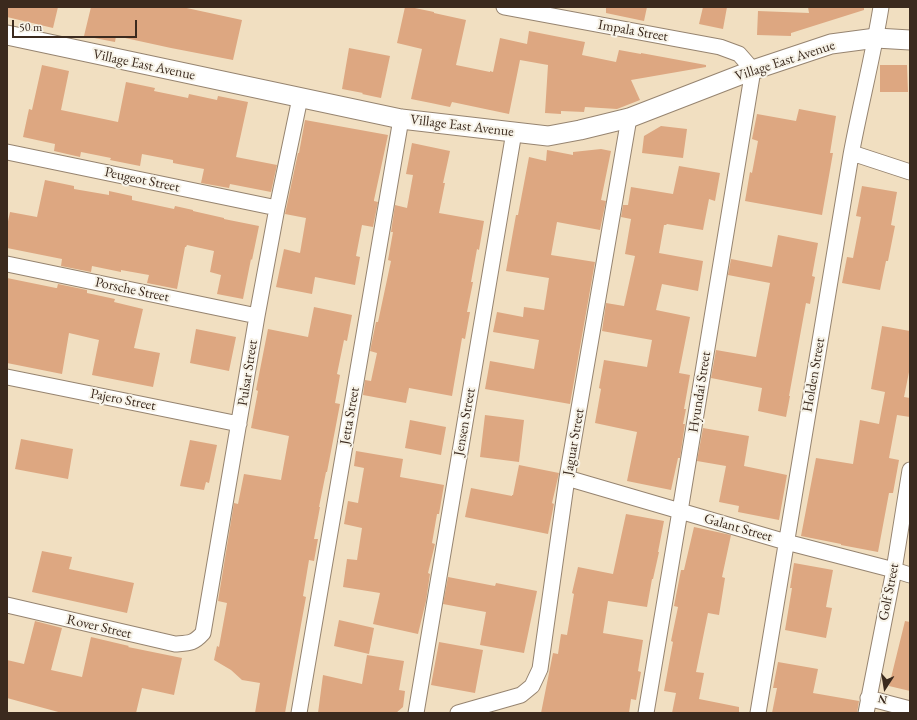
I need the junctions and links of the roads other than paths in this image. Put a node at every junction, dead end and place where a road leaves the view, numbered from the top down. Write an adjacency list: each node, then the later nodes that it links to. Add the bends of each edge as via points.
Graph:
1 (504, 7): 6 (street, Impala Street, via 720,47 739,54)
2 (881, 7): 4 (street, Holden Street)
3 (7, 35): 7 (street, Village East Avenue)
4 (876, 38): 5 (street, Village East Avenue); 6 (street, Village East Avenue, via 831,44); 12 (street, Holden Street)
5 (910, 40)
6 (753, 70): 8 (street, Village East Avenue); 21 (street, Hyundai Street)
7 (300, 98): 9 (street, Village East Avenue); 14 (street, Pulsar Street)
8 (629, 118): 10 (street, Village East Avenue, via 548,136); 20 (street, Jaguar Street)
9 (401, 119): 10 (street, Village East Avenue); 29 (street, Jetta Street)
10 (514, 132): 30 (street, Jensen Street)
11 (7, 152): 14 (street, Peugeot Street)
12 (852, 153): 13 (street); 22 (street, Holden Street)
13 (910, 172)
14 (277, 208): 16 (street, Pulsar Street)
15 (7, 264): 16 (street, Porsche Street)
16 (257, 316): 18 (street, Pulsar Street)
17 (7, 377): 18 (street, Pajero Street)
18 (239, 424): 26 (street, Pulsar Street, via 203,633)
19 (910, 470): 23 (street, Golf Street)
20 (567, 478): 21 (street, Galant Street); 31 (street, Jaguar Street, via 540,669 532,686 521,695)
21 (680, 511): 22 (street, Galant Street); 32 (street, Hyundai Street)
22 (786, 542): 23 (street, Galant Street); 33 (street, Holden Street)
23 (894, 570): 24 (street, Galant Street); 27 (street, Golf Street)
24 (910, 575)
25 (7, 605): 26 (street, Rover Street, via 175,644)
26 (191, 643)
27 (867, 706): 28 (street)
28 (910, 709)
29 (299, 713)
30 (416, 713)
31 (458, 713)
32 (646, 713)
33 (758, 713)

